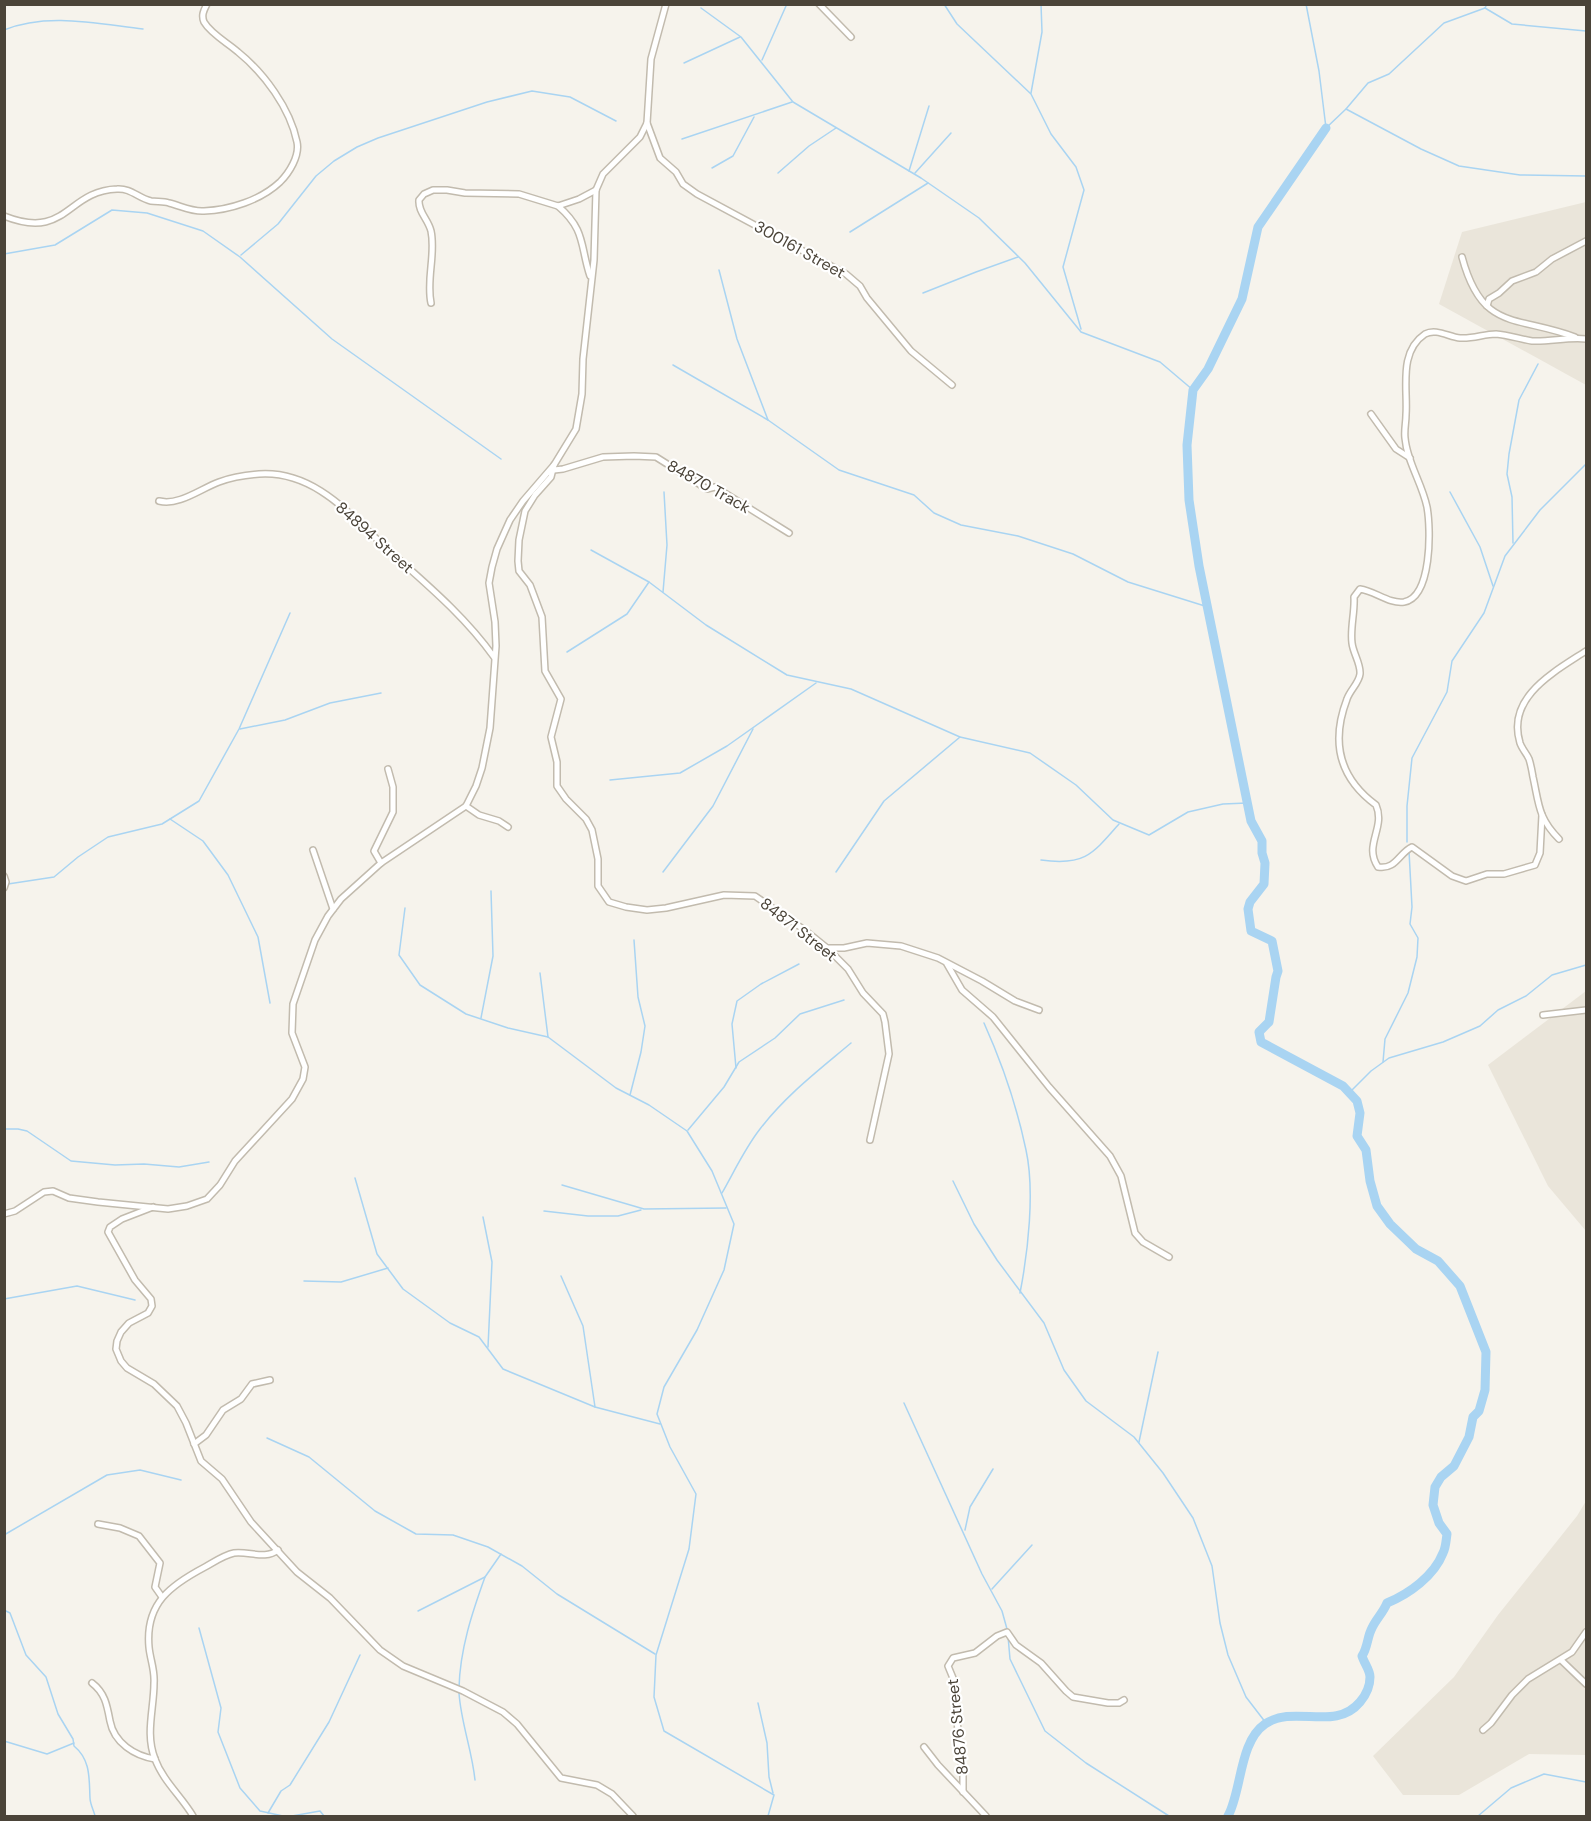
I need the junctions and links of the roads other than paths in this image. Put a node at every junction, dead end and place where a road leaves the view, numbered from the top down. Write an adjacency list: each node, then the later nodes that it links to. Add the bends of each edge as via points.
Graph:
1 (207, 4): 8 (street, via 204,21 257,67 288,119 298,147 284,178 257,198 205,211 150,201 132,191 116,189 89,195 55,220 32,224)
2 (666, 4): 5 (street, via 651,58)
3 (819, 4): 4 (street)
4 (851, 38)
5 (647, 123): 6 (street, via 635,144 603,174); 16 (street, 300161 Street, via 660,158 683,184 846,274 911,351)
6 (596, 190): 7 (street); 11 (street)
7 (558, 206): 11 (street, via 579,233); 12 (street, via 519,194 447,190 424,194 418,207 430,229)
8 (4, 216)
9 (1587, 241): 13 (street, via 1536,272 1512,281 1489,299)
10 (1462, 257): 13 (street, via 1467,275)
11 (592, 279): 19 (street, via 579,417)
12 (431, 303)
13 (1487, 306): 14 (street, via 1502,317)
14 (1579, 338): 15 (street); 18 (street, via 1533,341 1494,334 1470,339 1426,334 1413,348 1406,369 1404,429)
15 (1587, 339)
16 (951, 385)
17 (1371, 414): 18 (street, via 1396,449)
18 (1410, 458): 26 (street, via 1427,506 1426,576 1416,596 1407,601 1360,589 1354,597 1352,645 1360,676 1347,699 1338,735 1350,780 1378,809 1372,852 1378,867 1392,865 1412,847 1460,880 1504,874 1535,865)
19 (554, 467): 21 (street, 84870 Track, via 563,469 603,457 656,458 707,489 715,487); 23 (street, via 523,501 497,549 489,583 495,622); 34 (street, 84871 Street, via 525,511 518,567 531,585 542,617 546,671 561,699 551,737 557,786 592,830 602,894 614,905 647,909 724,895 755,896)
20 (159, 501): 23 (street, 84894 Street, via 185,498 239,476 291,476 341,505 425,580 474,629)
21 (789, 532)
22 (1587, 651): 26 (street, via 1532,692 1518,717 1520,744 1529,760)
23 (494, 657): 25 (street, via 487,748)
24 (388, 769): 30 (street, via 393,812 374,851)
25 (466, 806): 27 (street); 30 (street)
26 (1542, 816): 28 (street)
27 (508, 827)
28 (1559, 839)
29 (312, 850): 33 (street)
30 (381, 863): 33 (street)
31 (4, 876): 32 (street)
32 (4, 888)
33 (333, 909): 40 (street, via 315,940 293,1004 292,1033 305,1067 299,1087 207,1199 168,1209)
34 (827, 948): 35 (street, via 890,944 928,954); 39 (street, 84871 Street, via 848,969 885,1022 889,1054)
35 (947, 964): 36 (street, via 1024,1006); 42 (street, via 962,990 993,1017 1110,1156 1121,1176 1135,1233)
36 (1040, 1010)
37 (1587, 1010): 38 (street)
38 (1543, 1015)
39 (870, 1140)
40 (154, 1206): 41 (street, via 69,1198 54,1191 44,1192); 44 (street, via 122,1219 108,1232 152,1306 148,1313 129,1323 117,1341 117,1349 127,1368 154,1384 177,1406)
41 (4, 1214)
42 (1169, 1257)
43 (270, 1380): 44 (street, via 252,1384)
44 (194, 1444): 46 (street, via 201,1461 222,1479 251,1522)
45 (98, 1524): 47 (street, via 139,1536 159,1560 155,1587)
46 (278, 1550): 47 (street, via 266,1555 240,1553 223,1557 177,1582); 58 (street, via 380,1650 403,1666 503,1712 561,1778 597,1785)
47 (162, 1597): 55 (street, via 149,1634 154,1681 149,1735)
48 (1587, 1632): 49 (street)
49 (1561, 1660): 51 (street); 53 (street, via 1528,1679)
50 (92, 1683): 55 (street, via 103,1694 121,1742 139,1756)
51 (1587, 1684)
52 (1124, 1700): 56 (street, 84876 Street, via 1108,1703 1073,1697 1007,1632 981,1650 953,1658 948,1666 955,1683)
53 (1483, 1730)
54 (924, 1747): 56 (street)
55 (155, 1759): 57 (street)
56 (963, 1792): 59 (street)
57 (193, 1816)
58 (633, 1816)
59 (986, 1816)

